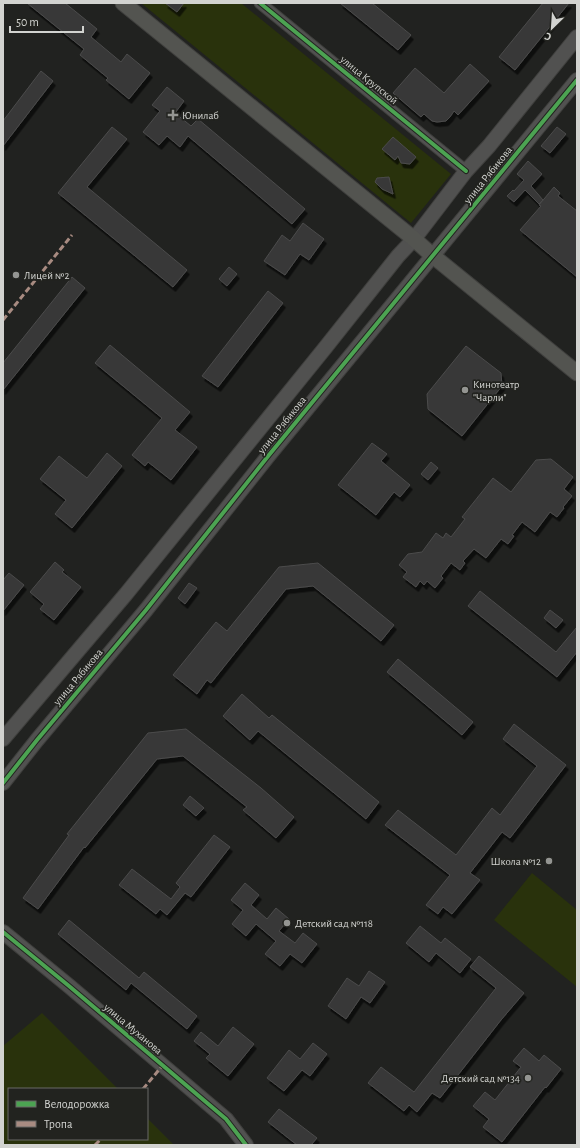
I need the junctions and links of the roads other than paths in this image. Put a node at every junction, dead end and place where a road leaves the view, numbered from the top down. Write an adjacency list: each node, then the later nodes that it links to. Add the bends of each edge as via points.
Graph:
1 (123, 3): 6 (main road)
2 (260, 3): 5 (street, улица Крупской)
3 (577, 38): 5 (street, улица Рябикова)
4 (577, 80): 7 (street, улица Рябикова)
5 (466, 171): 6 (street, улица Рябикова)
6 (414, 239): 7 (main road); 9 (street, улица Рябикова, via 126,594)
7 (433, 256): 8 (main road); 10 (street, улица Рябикова)
8 (577, 373)
9 (3, 739)
10 (3, 783)
11 (3, 932): 12 (street, улица Муханова, via 226,1119)
12 (246, 1145)

